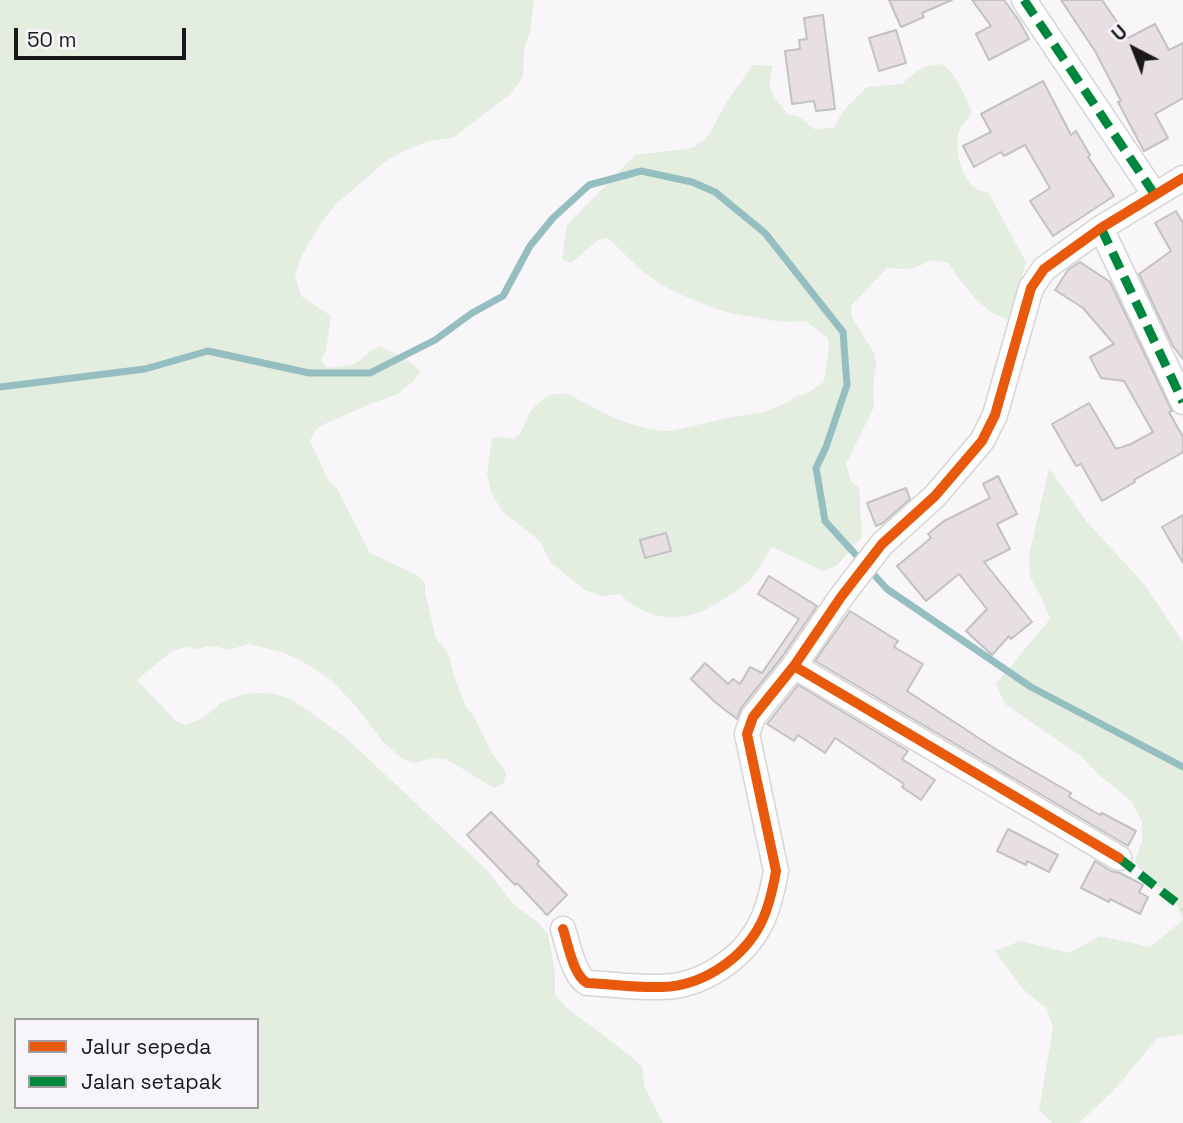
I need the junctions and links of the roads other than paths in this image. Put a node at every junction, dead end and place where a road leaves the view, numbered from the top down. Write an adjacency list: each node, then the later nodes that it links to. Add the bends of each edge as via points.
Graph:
1 (1024, 0): 3 (street)
2 (1183, 178): 3 (street)
3 (1155, 195): 4 (street)
4 (1101, 228): 5 (street); 6 (street, via 1044,269 1031,288 995,415 982,441 935,496 882,544)
5 (1183, 402)
6 (794, 666): 7 (street); 8 (street, via 753,717 747,734 776,871 762,921 752,938 726,965 663,987 583,982)
7 (1119, 858)
8 (563, 929)

